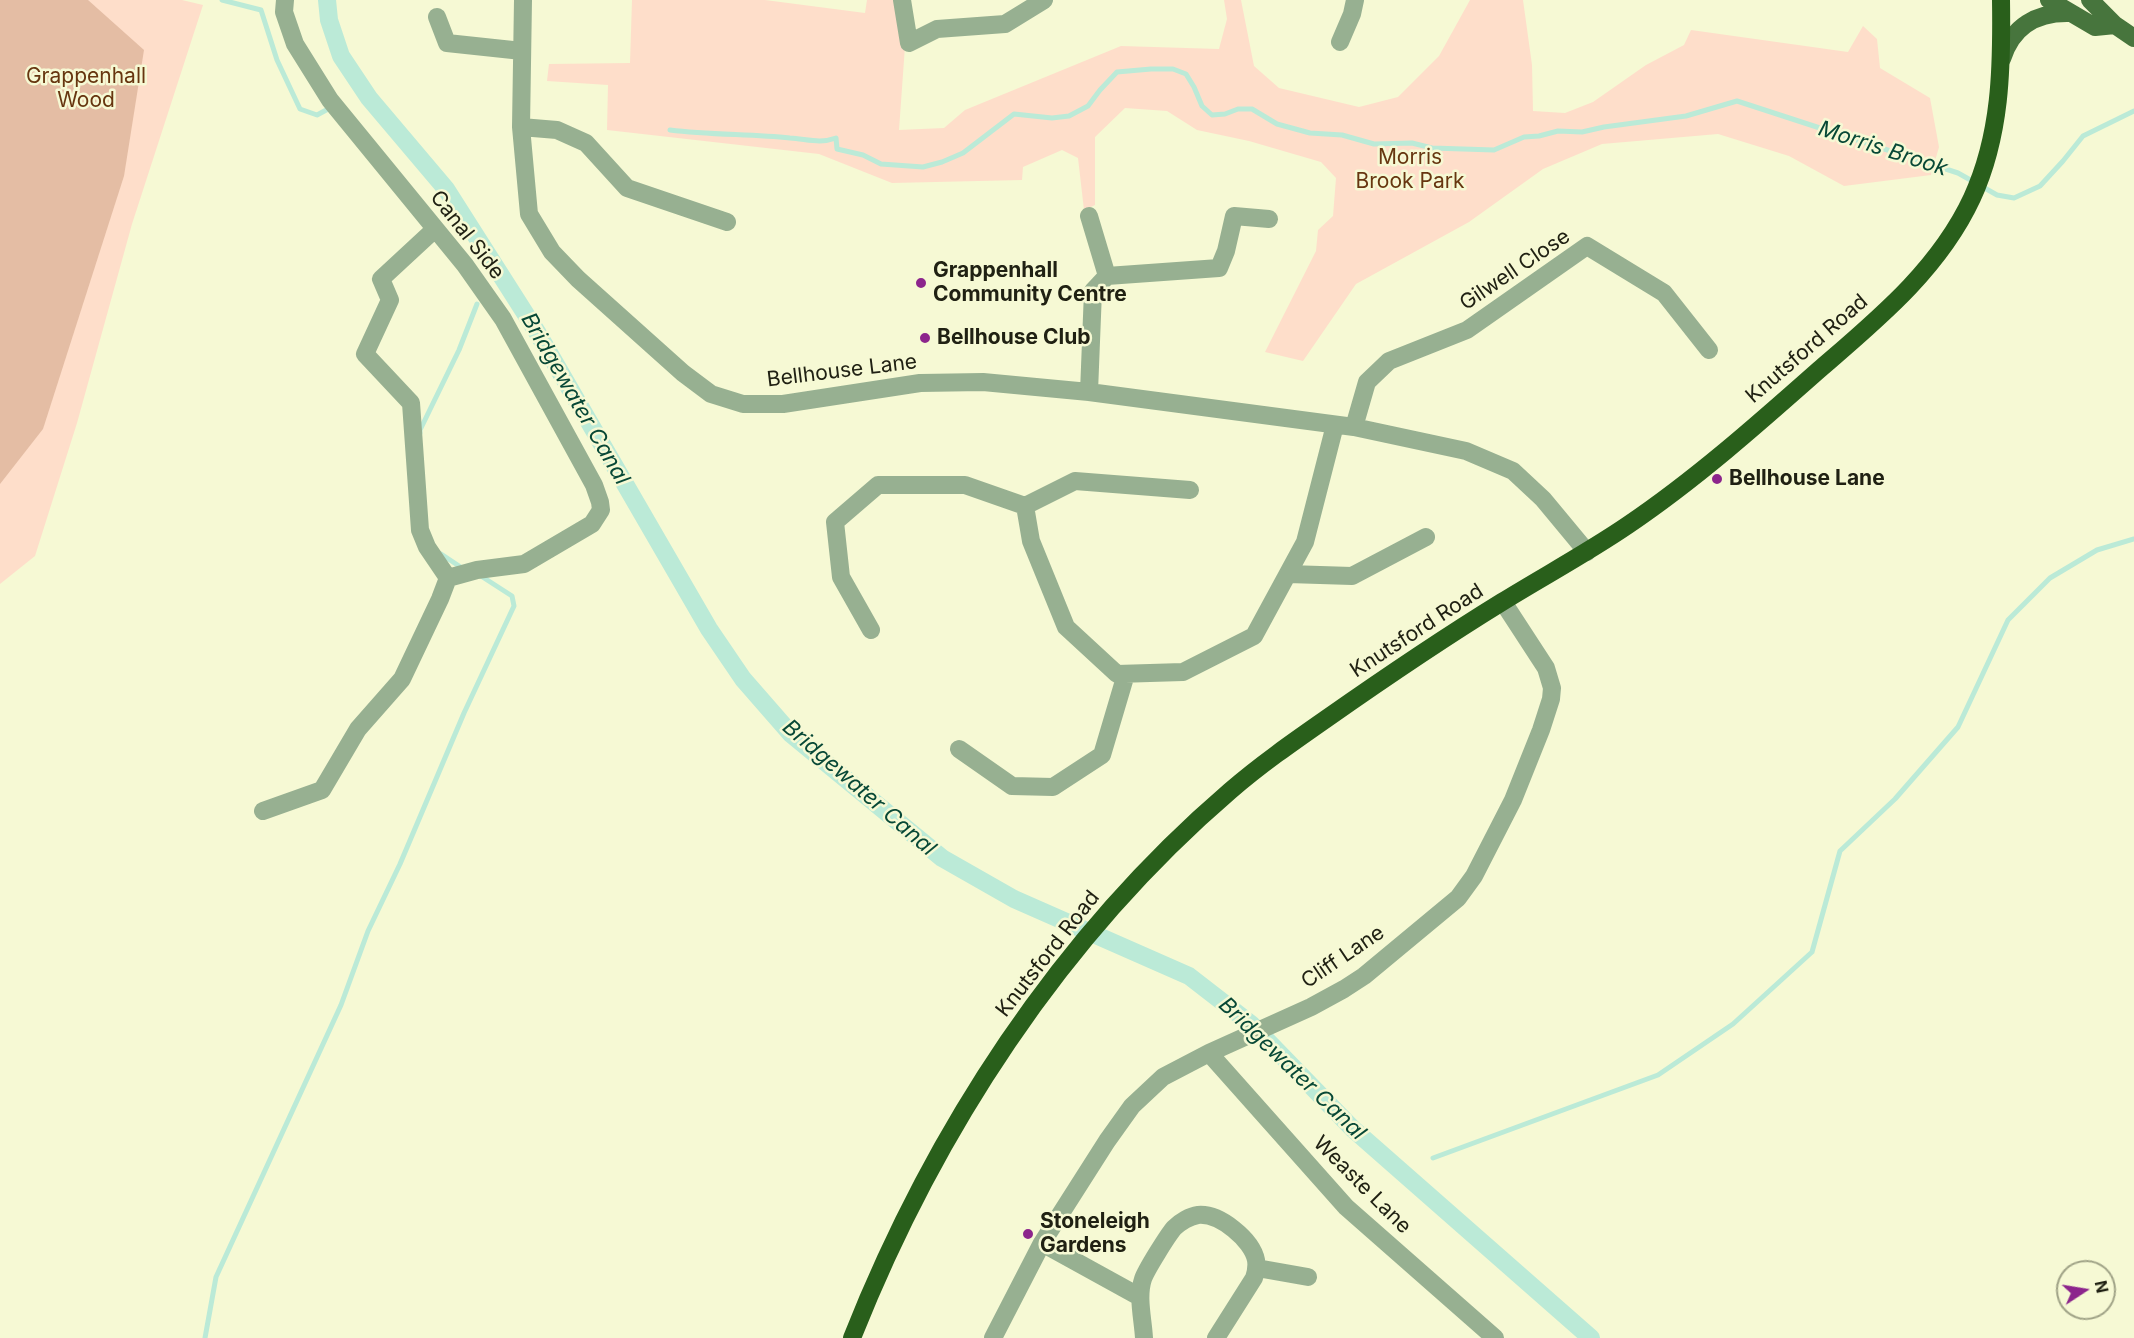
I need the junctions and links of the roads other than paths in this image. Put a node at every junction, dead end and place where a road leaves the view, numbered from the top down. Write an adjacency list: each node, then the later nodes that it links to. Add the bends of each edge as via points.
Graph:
1 (285, 0): 21 (street, Canal Side, via 284,12 295,44 330,100)
2 (523, 0): 15 (street, Bellhouse Lane)
3 (902, 0): 9 (street, via 909,43 937,29 1005,24)
4 (1044, 0): 9 (street)
5 (1355, 0): 14 (street)
6 (2001, 0): 16 (highway, Knutsford Road)
7 (2049, 0): 10 (main road)
8 (2090, 0): 12 (main road)
9 (1017, 8)
10 (2070, 13): 12 (main road, via 2095,27); 16 (main road, via 2054,12 2022,26)
11 (437, 17): 15 (street, via 447,43)
12 (2115, 25): 13 (main road)
13 (2134, 38)
14 (1340, 42)
15 (522, 51): 17 (street, Bellhouse Lane)
16 (2002, 59): 30 (highway, Knutsford Road, via 1988,157 1954,229 1918,280 1694,476)
17 (521, 127): 20 (street, via 557,130 586,143 627,188); 24 (street, Bellhouse Lane, via 529,214 552,252 666,358 711,394 743,404 783,404 920,383 983,382)
18 (1089, 216): 22 (street)
19 (1269, 219): 22 (street, via 1234,216 1219,268)
20 (727, 222)
21 (435, 229): 32 (street, via 381,279 390,300 365,354 411,403 420,530); 32 (street, Canal Side, via 503,319 594,485 601,510 592,524 524,564)
22 (1107, 276): 24 (street, via 1093,291)
23 (1709, 350): 26 (street, Gilwell Close, via 1664,293 1587,246 1467,330 1389,361 1367,382)
24 (1089, 392): 25 (street, Bellhouse Lane)
25 (1335, 425): 26 (street, Bellhouse Lane); 31 (street, via 1305,542)
26 (1354, 427): 30 (street, Bellhouse Lane, via 1466,451 1513,471 1544,500)
27 (1190, 490): 28 (street, via 1075,481)
28 (1025, 506): 34 (street, via 965,485 879,485 835,522 841,577); 35 (street, via 1031,541 1066,627 1117,674)
29 (1426, 537): 31 (street, via 1352,576)
30 (1587, 552): 33 (highway, Knutsford Road)
31 (1288, 574): 35 (street, via 1254,636 1183,672)
32 (448, 578): 37 (street, via 402,680 358,729 322,790)
33 (1503, 602): 38 (street, Cliff Lane, via 1546,668 1551,699 1513,800 1474,876 1458,898 1364,976 1311,1007); 43 (highway, Knutsford Road, via 1380,681 1233,789 1187,830 1117,903 1022,1021 941,1151 899,1229)
34 (871, 630)
35 (1126, 674): 36 (street, via 1102,755 1053,787 1012,786)
36 (959, 749)
37 (263, 811)
38 (1209, 1053): 39 (street, Cliff Lane, via 1163,1077 1132,1106); 47 (street, Weaste Lane, via 1346,1207)
39 (1042, 1243): 42 (street); 44 (street, Cliff Lane)
40 (1257, 1268): 41 (street); 42 (street, via 1251,1248 1229,1225 1199,1215 1174,1228 1143,1278); 46 (street)
41 (1308, 1277)
42 (1140, 1297): 45 (street)
43 (852, 1338)
44 (993, 1338)
45 (1144, 1338)
46 (1216, 1338)
47 (1495, 1338)

